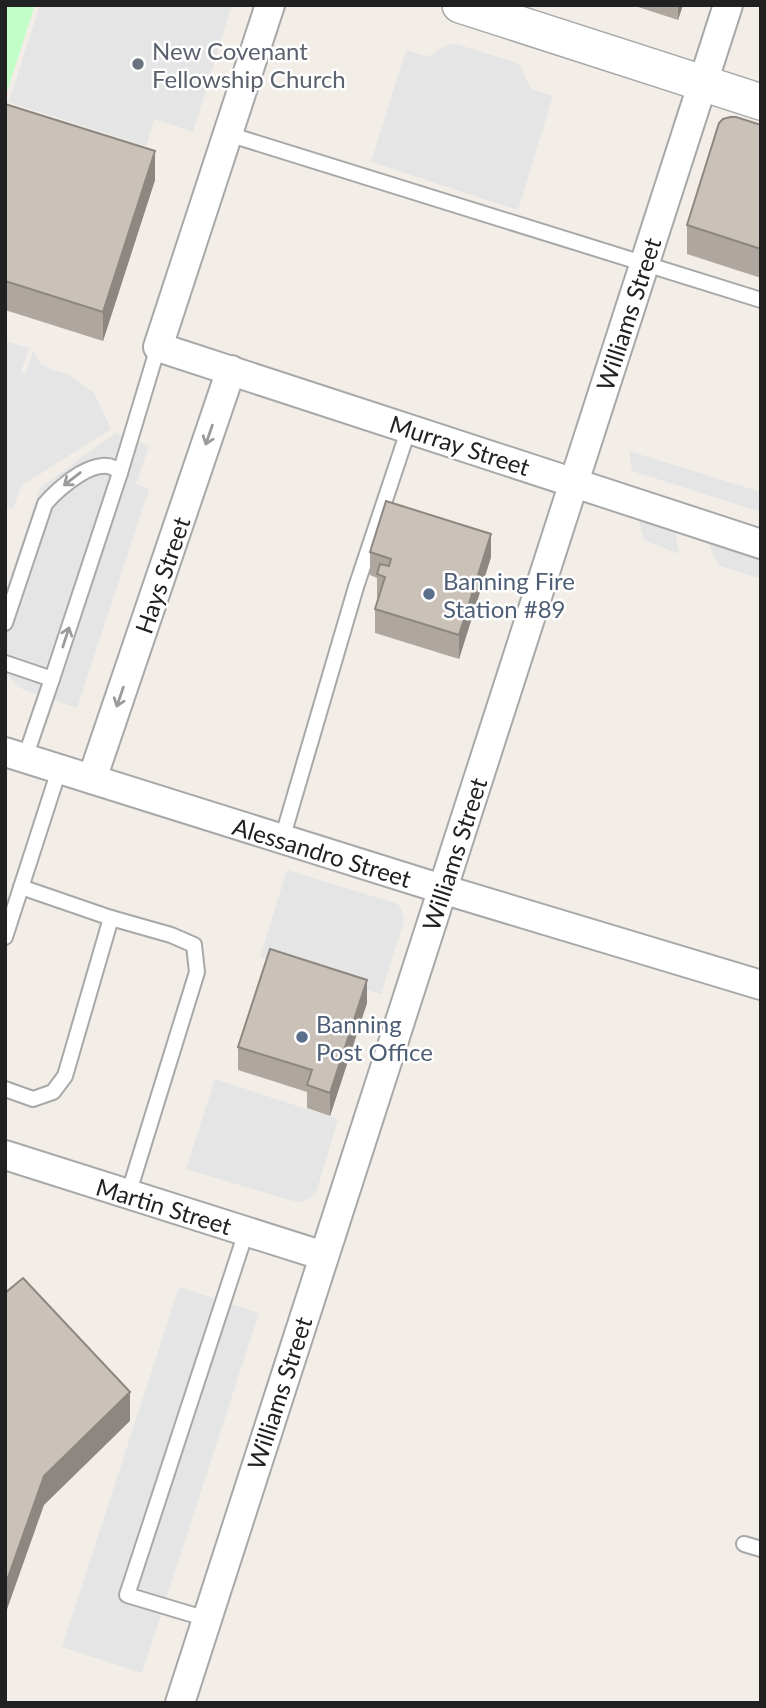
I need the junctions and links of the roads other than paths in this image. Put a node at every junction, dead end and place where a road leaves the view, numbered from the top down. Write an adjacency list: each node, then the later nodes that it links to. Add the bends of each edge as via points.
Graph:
1 (270, 5): 6 (street)
2 (460, 5): 4 (street)
3 (728, 5): 4 (street, Williams Street)
4 (702, 84): 5 (street); 7 (street, Williams Street)
5 (761, 102)
6 (228, 134): 7 (lane); 9 (street)
7 (645, 262): 8 (lane); 13 (street, Williams Street)
8 (761, 300)
9 (159, 347): 10 (street, Murray Street); 12 (lane)
10 (231, 370): 11 (street, Murray Street); 20 (street, Hays Street, one-way to 20)
11 (409, 428): 13 (street, Murray Street); 21 (lane, via 356,587)
12 (120, 472): 15 (lane, one-way to 15, via 107,465 80,472 45,504); 17 (lane, one-way to 12)
13 (574, 482): 14 (street, Murray Street); 23 (street, Williams Street)
14 (761, 544)
15 (5, 623)
16 (5, 663): 17 (lane)
17 (52, 679): 18 (lane)
18 (15, 755): 19 (street, Alessandro Street)
19 (59, 770): 20 (street, Alessandro Street); 22 (lane)
20 (92, 779): 21 (street, Alessandro Street)
21 (282, 839): 23 (street, Alessandro Street)
22 (21, 887): 24 (lane); 25 (lane)
23 (442, 889): 26 (street, Alessandro Street); 31 (street, Williams Street)
24 (111, 918): 27 (lane, via 65,1076 53,1092 33,1098); 29 (lane, via 194,945 197,972)
25 (5, 937)
26 (761, 985)
27 (5, 1089)
28 (5, 1155): 29 (street, Martin Street)
29 (128, 1195): 30 (street, Martin Street)
30 (246, 1232): 31 (street, Martin Street); 34 (lane, via 127,1595)
31 (324, 1256): 34 (street, Williams Street)
32 (744, 1544): 33 (lane)
33 (761, 1549)
34 (206, 1619): 35 (street, Williams Street)
35 (180, 1703)

